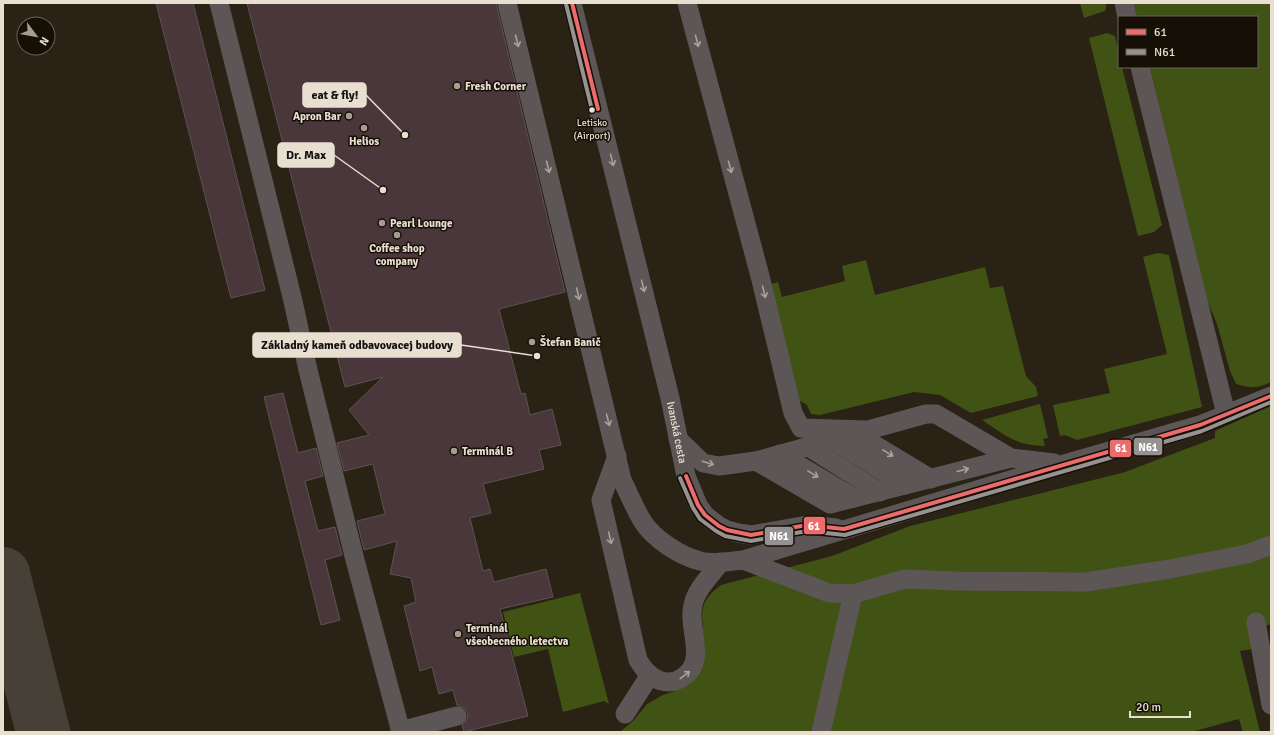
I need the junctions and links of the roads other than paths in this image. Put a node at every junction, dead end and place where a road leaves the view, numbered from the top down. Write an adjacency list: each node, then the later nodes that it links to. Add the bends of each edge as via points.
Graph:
1 (219, 3): 33 (street, via 355,560)
2 (508, 3): 15 (street, one-way to 15)
3 (572, 3): 11 (street, Ivanská cesta, one-way to 11)
4 (687, 3): 10 (street, one-way to 10, via 760,276 793,413 801,428)
5 (1124, 3): 6 (street)
6 (1127, 16)
7 (1140, 68): 9 (street)
8 (1271, 396): 9 (street, Ivanská cesta)
9 (1226, 414): 18 (street, Ivanská cesta, via 1200,425)
10 (860, 431): 12 (street); 16 (street, via 926,414 936,414); 19 (street, one-way to 19)
11 (678, 439): 17 (street, one-way to 17, via 703,463 719,466); 23 (street, Ivanská cesta, via 686,476 698,505 705,515 727,530 751,535 807,525)
12 (831, 439): 13 (street); 20 (street)
13 (807, 446): 14 (street); 21 (street)
14 (780, 454): 17 (street); 22 (street, one-way to 22)
15 (617, 456): 26 (street, via 622,480 634,505 644,523 658,538 680,553 701,562); 29 (street, one-way to 29, via 601,500 638,660)
16 (1011, 458): 18 (street); 19 (street, one-way to 16)
17 (756, 460): 22 (street, via 830,504)
18 (1064, 464): 23 (street, Ivanská cesta)
19 (931, 479): 20 (street)
20 (906, 485): 21 (street)
21 (880, 492): 22 (street)
22 (854, 498)
23 (844, 529): 25 (street)
24 (1271, 545): 27 (street, via 1247,554 1086,582 904,579)
25 (743, 560): 26 (street); 27 (street, via 829,593)
26 (721, 562): 29 (street, one-way to 26, via 662,682 672,682 687,675 693,668 696,653 692,606 700,590)
27 (854, 594): 34 (street)
28 (1256, 622): 30 (street)
29 (650, 675): 31 (street)
30 (1271, 705)
31 (625, 714)
32 (457, 716): 33 (street)
33 (401, 732)
34 (821, 732)

